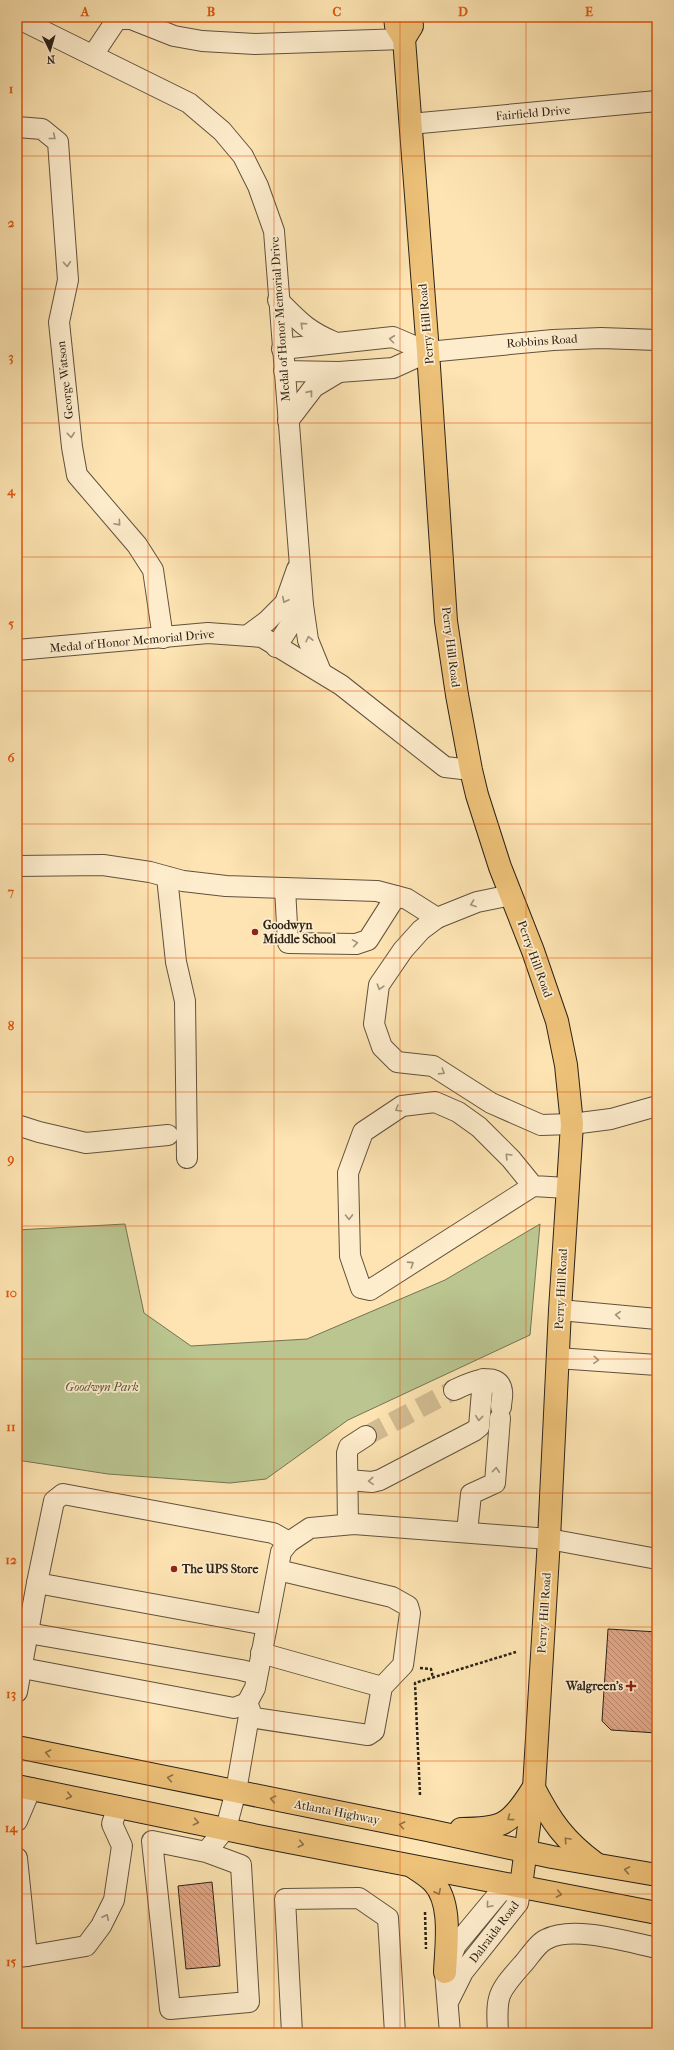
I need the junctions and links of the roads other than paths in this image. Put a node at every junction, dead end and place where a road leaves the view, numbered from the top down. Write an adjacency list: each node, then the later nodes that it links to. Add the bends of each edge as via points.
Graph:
1 (395, 17): 4 (main road, Perry Hill Road, via 396,26)
2 (412, 17): 4 (main road, Perry Hill Road, via 412,26)
3 (17, 18): 5 (street, Medal of Honor Memorial Drive)
4 (404, 39): 5 (street, via 255,44 202,41 174,36 131,19 117,19); 7 (main road, Perry Hill Road)
5 (93, 55): 9 (street, Medal of Honor Memorial Drive, via 189,103 222,131 243,156 258,186 274,231)
6 (657, 101): 7 (street, Fairfield Drive)
7 (410, 124): 13 (main road, Perry Hill Road)
8 (17, 127): 20 (street, George Watson, one-way to 20, via 42,129 58,142 68,280 59,322 77,475 137,545 153,570)
9 (278, 300): 11 (street, one-way to 9, via 313,333); 12 (street, Medal of Honor Memorial Drive)
10 (657, 340): 13 (street, Robbins Road, via 553,340)
11 (334, 342): 12 (street); 13 (street, one-way to 11, via 393,337)
12 (282, 349): 14 (street, Medal of Honor Memorial Drive)
13 (428, 352): 15 (street, via 393,368); 24 (main road, Perry Hill Road, via 446,621)
14 (284, 371): 15 (street); 16 (street, Medal of Honor Memorial Drive)
15 (339, 372): 16 (street, one-way to 15, via 314,387)
16 (288, 421): 17 (street, Medal of Honor Memorial Drive)
17 (299, 564): 18 (street, Medal of Honor Memorial Drive); 19 (street, Medal of Honor Memorial Drive, one-way to 19, via 285,603)
18 (303, 605): 21 (street); 23 (street, Medal of Honor Memorial Drive, one-way to 18, via 308,640)
19 (248, 635): 20 (street, Medal of Honor Memorial Drive, via 208,633); 21 (street, Medal of Honor Memorial Drive, via 262,637)
20 (163, 638): 22 (street, Medal of Honor Memorial Drive)
21 (276, 647): 23 (street, Medal of Honor Memorial Drive)
22 (17, 650)
23 (321, 672): 24 (street, Medal of Honor Memorial Drive, via 445,767)
24 (471, 770): 28 (main road, Perry Hill Road)
25 (17, 866): 26 (street, via 103,865)
26 (167, 877): 27 (street, via 226,886); 35 (street, via 176,962 185,1001)
27 (285, 888): 29 (street, via 377,891); 29 (street, one-way to 29, via 288,943 356,944 368,940)
28 (511, 895): 30 (street, one-way to 30, via 477,902); 32 (main road, Perry Hill Road, via 557,1021 566,1065)
29 (396, 896): 30 (street, via 407,899)
30 (437, 918): 32 (street, one-way to 32, via 421,930 403,950 379,985 374,1024 382,1047 397,1062 433,1066 491,1103 541,1124)
31 (657, 1106): 32 (street, via 611,1119)
32 (572, 1124): 37 (main road, Perry Hill Road)
33 (17, 1125): 34 (street, via 86,1143)
34 (168, 1135)
35 (187, 1158)
36 (533, 1186): 36 (street, one-way to 36, via 511,1158 479,1127 458,1112 435,1102 402,1106 363,1132 348,1173 350,1256 361,1288 370,1290); 37 (street)
37 (567, 1188): 38 (main road, Perry Hill Road)
38 (560, 1310): 39 (street, one-way to 38); 40 (main road, Perry Hill Road)
39 (657, 1318)
40 (557, 1358): 41 (street, one-way to 41); 48 (main road, Perry Hill Road)
41 (657, 1364)
42 (483, 1380): 43 (street, via 472,1381); 45 (street, one-way to 45, via 479,1427 474,1431 380,1480); 47 (street, one-way to 42, via 471,1494 495,1483 502,1391 500,1385 494,1381)
43 (454, 1390)
44 (366, 1436): 45 (street, via 349,1447)
45 (348, 1480): 46 (street)
46 (348, 1524): 47 (street); 49 (street, via 310,1528)
47 (466, 1532): 48 (street)
48 (549, 1539): 50 (street); 63 (main road, Perry Hill Road)
49 (289, 1542): 51 (street, via 281,1552); 52 (street, via 273,1533 63,1494 54,1501)
50 (657, 1559)
51 (278, 1570): 53 (street); 58 (street, via 392,1597 408,1606 410,1613 404,1665)
52 (37, 1583): 53 (street); 54 (street)
53 (267, 1625): 55 (street)
54 (25, 1626): 56 (street); 57 (street)
55 (262, 1653): 57 (street); 58 (street)
56 (19, 1668): 59 (street); 60 (street)
57 (258, 1674): 60 (street)
58 (382, 1687): 60 (street, via 374,1731 368,1735)
59 (17, 1692)
60 (248, 1710): 64 (street)
61 (17, 1747): 64 (main road, Atlanta Highway, one-way to 61)
62 (24, 1787): 65 (main road, one-way to 65); 67 (street)
63 (534, 1788): 69 (main road, one-way to 69, via 518,1812 501,1824 480,1829); 72 (main road, Perry Hill Road); 75 (main road, one-way to 63, via 563,1836)
64 (236, 1791): 68 (street); 69 (main road, Atlanta Highway, one-way to 64)
65 (118, 1806): 66 (main road); 80 (street, one-way to 65, via 83,1947 93,1939 114,1900 122,1846 112,1824)
66 (154, 1814): 68 (main road, one-way to 68); 70 (street)
67 (17, 1820)
68 (226, 1828): 71 (street); 74 (main road, one-way to 74)
69 (427, 1830): 72 (main road, Atlanta Highway)
70 (152, 1841): 71 (street); 71 (street, via 170,2009 249,2002 241,1864)
71 (206, 1852)
72 (526, 1852): 75 (main road, Atlanta Highway); 77 (main road, Perry Hill Road)
73 (17, 1858): 80 (street)
74 (411, 1865): 77 (main road); 81 (main road, one-way to 81, via 434,1882 442,1901 447,1925)
75 (597, 1865): 76 (main road, Atlanta Highway, one-way to 75)
76 (657, 1876)
77 (521, 1886): 78 (main road, one-way to 78); 81 (street, Dalraida Road, one-way to 81, via 500,1892 456,1945); 82 (street, Dalraida Road, via 518,1903 463,1972)
78 (657, 1913)
79 (657, 1948): 86 (street, via 576,1933 545,1939 503,1986 498,1996)
80 (22, 1956)
81 (445, 1972): 82 (street, Dalraida Road)
82 (449, 2000): 85 (street, Dalraida Road)
83 (292, 2033): 84 (street, via 285,1899 359,1898 388,1918)
84 (395, 2033)
85 (450, 2033)
86 (498, 2033)

